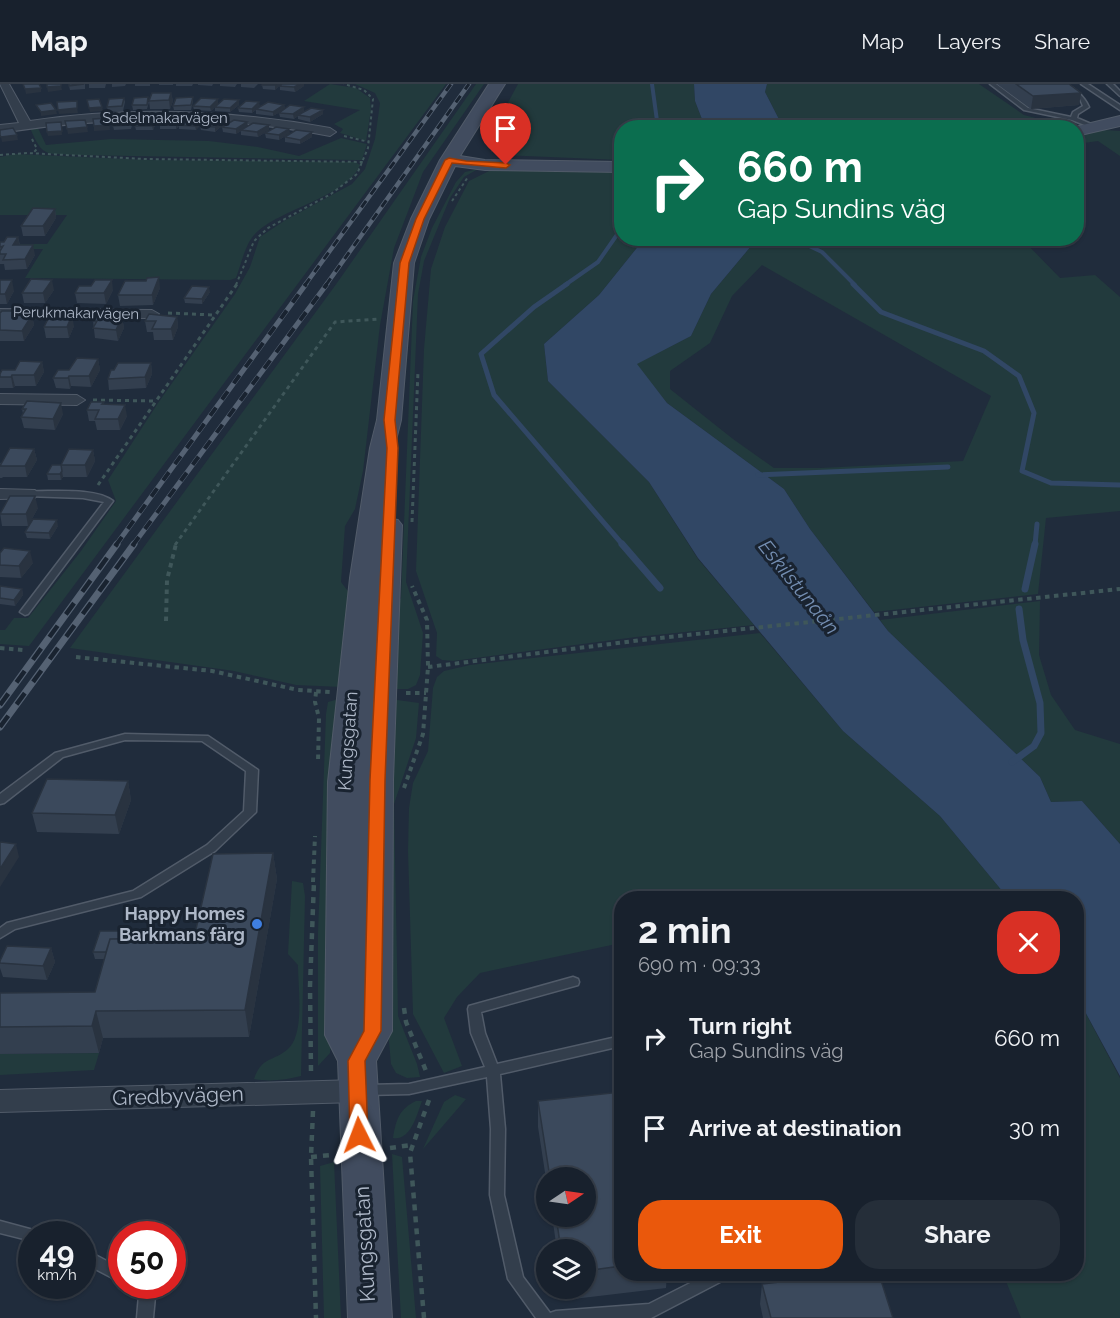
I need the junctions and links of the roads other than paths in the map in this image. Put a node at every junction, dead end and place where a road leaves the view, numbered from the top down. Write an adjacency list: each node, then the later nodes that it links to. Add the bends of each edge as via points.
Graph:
1 (3, 84): 2 (street); 12 (street)
2 (9, 84)
3 (497, 84): 17 (main road, Kungsgatan)
4 (993, 84): 10 (lane, via 1026,109)
5 (1062, 84): 11 (lane, via 1082,98 1086,107 1075,113)
6 (1084, 84): 9 (lane)
7 (1110, 84): 8 (lane)
8 (1120, 94)
9 (1120, 108)
10 (1060, 120)
11 (1075, 120)
12 (26, 125): 15 (street, Sadelmakarvägen); 16 (street, Sadelmakarvägen, via 176,116 249,119)
13 (1084, 125): 14 (main road)
14 (1111, 125)
15 (0, 129)
16 (330, 132)
17 (449, 160): 18 (main road, via 485,165); 31 (main road, Kungsgatan, via 404,263 398,319 389,420 392,448 366,691 373,1031)
18 (614, 165)
19 (0, 313): 20 (street, Perukmakarvägen)
20 (152, 314)
21 (0, 399): 22 (street)
22 (78, 400)
23 (0, 494): 24 (street)
24 (29, 494): 25 (lane, via 102,496 109,501)
25 (26, 612)
26 (0, 800): 27 (lane, via 59,755 125,737 204,738 252,770 250,812 211,848 137,894 10,926)
27 (0, 934)
28 (573, 982): 30 (lane, via 474,1009 478,1033)
29 (614, 1043): 30 (lane)
30 (493, 1070): 31 (lane, via 409,1089); 39 (lane, via 498,1129 497,1195 516,1279)
31 (357, 1076): 32 (street, Gredbyvägen); 38 (main road, Kungsgatan)
32 (0, 1101)
33 (0, 1227): 34 (lane)
34 (18, 1232)
35 (708, 1281): 40 (lane, via 651,1311)
36 (146, 1299): 37 (lane)
37 (145, 1318)
38 (369, 1318)
39 (545, 1318)
40 (556, 1318)

